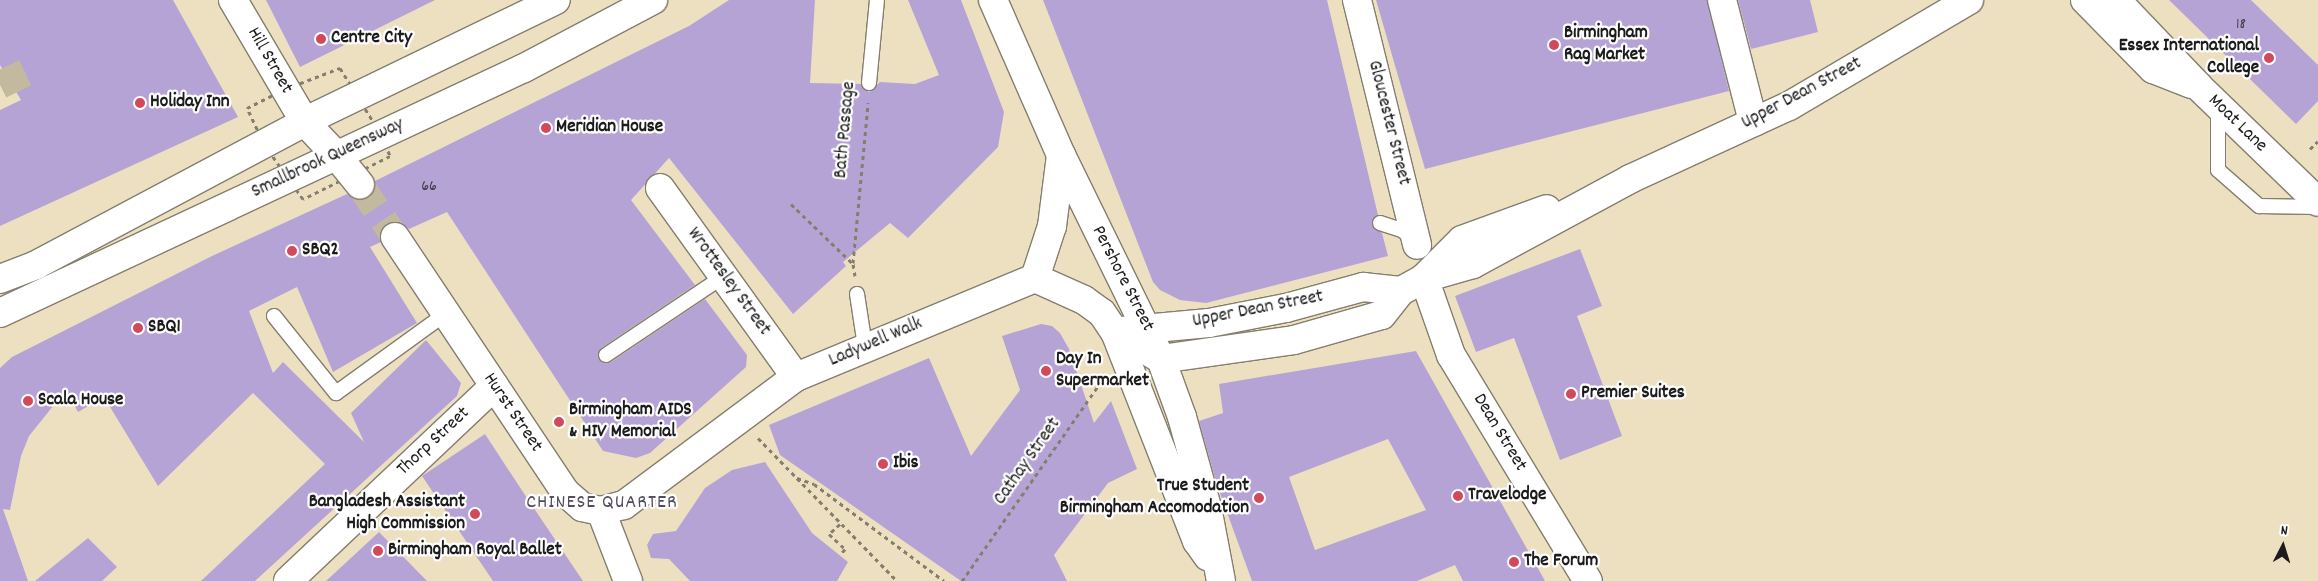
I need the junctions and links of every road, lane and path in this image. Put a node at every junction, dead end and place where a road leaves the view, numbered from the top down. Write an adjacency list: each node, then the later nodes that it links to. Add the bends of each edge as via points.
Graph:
1 (233, 0): 13 (street, Hill Street)
2 (556, 0): 13 (street, Smallbrook Queensway)
3 (653, 0): 17 (street, Smallbrook Queensway, via 524,68)
4 (877, 0): 11 (lane, Bath Passage)
5 (992, 0): 18 (street, Pershore Street)
6 (1357, 0): 26 (street, Gloucester Street)
7 (1722, 0): 14 (street)
8 (1969, 0): 14 (street, Upper Dean Street, via 1789,106)
9 (2085, 0): 12 (street, via 2153,69)
10 (2116, 0): 12 (street, Moat Lane)
11 (870, 83): 22 (path, Bath Passage, via 853,263)
12 (2208, 96): 21 (street, Moat Lane); 23 (lane, via 2218,170 2259,206)
13 (305, 122): 17 (street, Hill Street); 27 (street, Smallbrook Queensway)
14 (1753, 122): 32 (street, Upper Dean Street, via 1630,178 1473,264)
15 (2318, 141): 16 (path)
16 (2310, 149)
17 (336, 155): 19 (street); 34 (street, Smallbrook Queensway)
18 (1061, 155): 30 (street, via 1052,226); 37 (street, Pershore Street)
19 (360, 185)
20 (660, 188): 29 (street, Wrottesley Street)
21 (2318, 202)
22 (791, 204)
23 (2318, 207)
24 (1380, 224): 26 (lane, via 1402,230)
25 (394, 237): 35 (street, Hurst Street)
26 (1417, 244): 32 (lane)
27 (36, 266): 28 (lane); 31 (street, Smallbrook Queensway)
28 (0, 268)
29 (724, 276): 40 (lane); 43 (street, Wrottesley Street)
30 (1035, 278): 38 (street, via 1084,300 1102,313); 39 (street, Ladywell Walk)
31 (0, 279)
32 (1413, 284): 37 (street, Upper Dean Street, via 1363,287 1286,308 1209,323); 41 (street, Upper Dean Street, via 1382,315 1294,340); 56 (street, Dean Street, via 1451,354)
33 (857, 294): 39 (lane)
34 (0, 314)
35 (445, 314): 36 (lane, via 336,394); 44 (street, Hurst Street)
36 (274, 316)
37 (1148, 328): 38 (street, Upper Dean Street); 41 (street, Pershore Street)
38 (1115, 332): 41 (street); 50 (street, Pershore Street, via 1197,541)
39 (865, 346): 43 (street, Ladywell Walk)
40 (606, 355)
41 (1161, 359): 50 (street, Pershore Street, via 1182,417 1207,507)
42 (1107, 374): 55 (path, Cathay Street)
43 (796, 377): 45 (street, Ladywell Walk)
44 (494, 386): 47 (street, Hurst Street, via 565,492 582,507); 51 (street, Thorp Street)
45 (740, 417): 46 (path); 47 (street, Ladywell Walk, via 624,505)
46 (794, 477): 48 (path); 54 (path, via 814,484)
47 (601, 511): 52 (street)
48 (840, 524): 49 (path, via 829,534 845,548); 53 (path)
49 (841, 554)
50 (1219, 576)
51 (288, 581)
52 (628, 581)
53 (897, 581)
54 (944, 581)
55 (962, 581)
56 (1588, 581)

